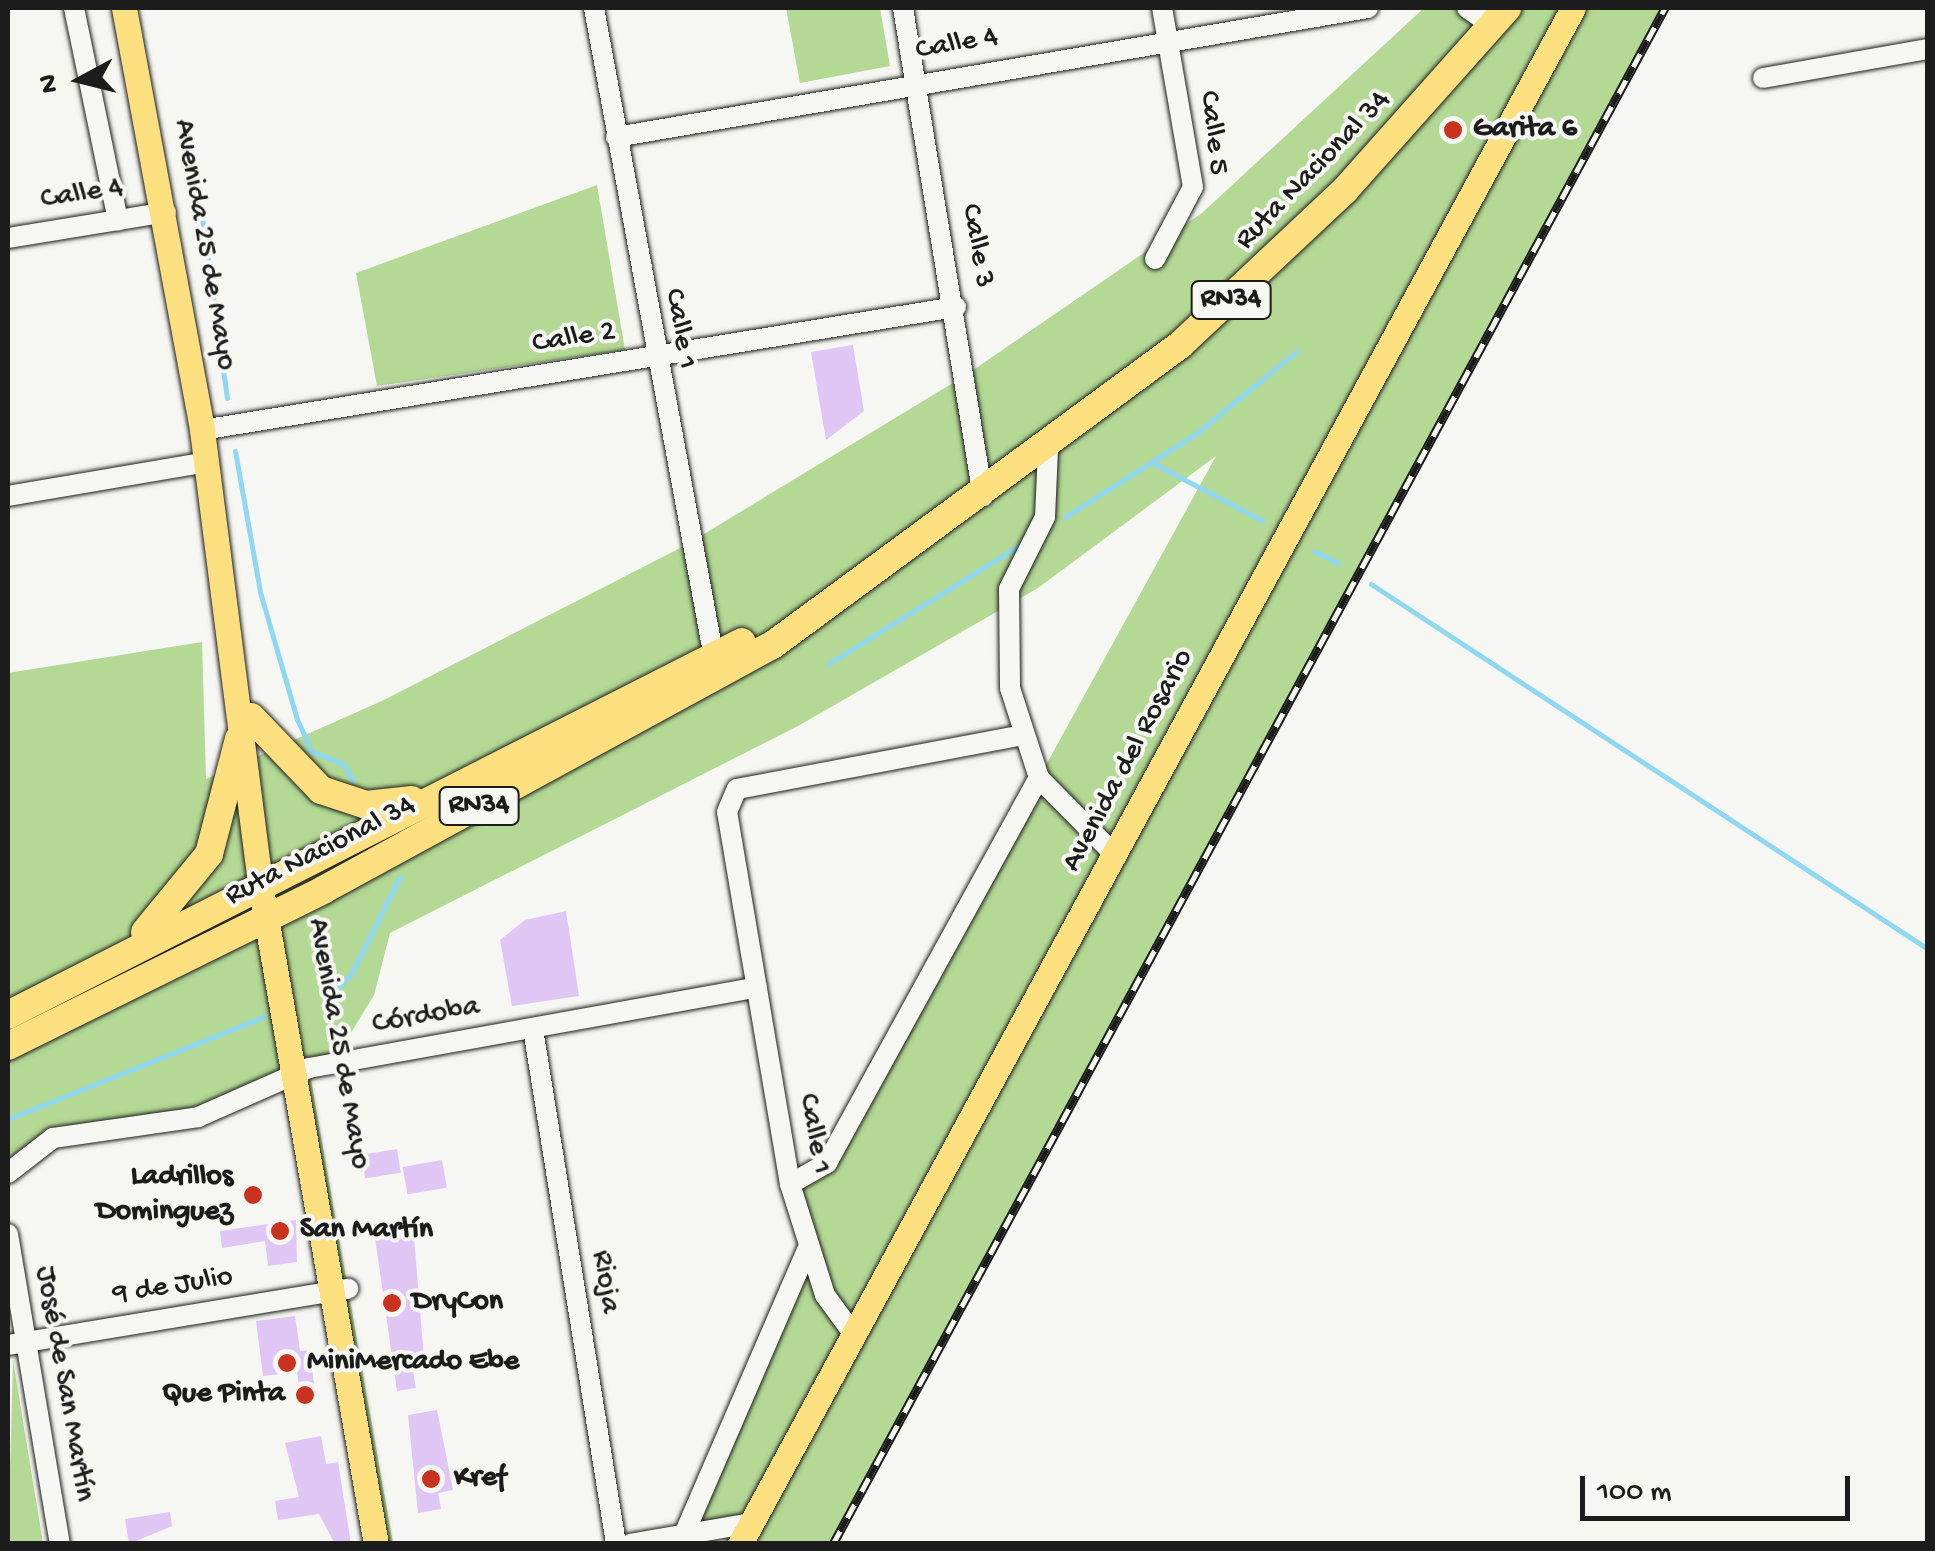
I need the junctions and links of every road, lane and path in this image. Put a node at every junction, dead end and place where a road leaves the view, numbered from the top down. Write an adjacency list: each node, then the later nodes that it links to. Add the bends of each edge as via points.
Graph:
1 (74, 8): 16 (street)
2 (124, 8): 15 (main road, Avenida 25 de Mayo)
3 (594, 8): 14 (street, Calle 1)
4 (903, 8): 13 (street, Calle 3)
5 (1162, 8): 10 (street, Calle 5)
6 (1368, 8): 10 (street, Calle 4)
7 (1467, 8): 9 (street)
8 (1573, 8): 32 (main road, Avenida del Rosario)
9 (1500, 16): 22 (highway, Ruta Nacional 34 / RN34, via 1264,270)
10 (1168, 37): 13 (street, Calle 4); 18 (street, Calle 5, via 1193,187)
11 (1928, 50): 12 (street)
12 (1762, 78)
13 (917, 83): 14 (street, Calle 4); 19 (street, Calle 3)
14 (616, 138): 20 (street, Calle 1)
15 (166, 212): 16 (street, Calle 4); 21 (main road, Avenida 25 de Mayo)
16 (118, 220): 17 (street, Calle 4)
17 (8, 238)
18 (1155, 259)
19 (956, 307): 20 (street, Calle 2); 25 (street, Calle 3)
20 (654, 356): 21 (street, Calle 2); 27 (street, Calle 1)
21 (202, 430): 23 (main road, Avenida 25 de Mayo)
22 (1048, 449): 25 (highway, Ruta Nacional 34 / RN34); 29 (street, via 1045,517 1009,589 1004,634)
23 (207, 462): 24 (street); 28 (main road, Avenida 25 de Mayo)
24 (8, 496)
25 (983, 496): 26 (highway, Ruta Nacional 34 / RN34)
26 (914, 546): 27 (highway, Ruta Nacional 34 / RN34); 34 (highway, Ruta Nacional 34 / RN34, via 715,680)
27 (714, 658): 30 (highway, Ruta Nacional 34 / RN34)
28 (245, 728): 30 (highway, RN34, via 302,776 366,805 411,800); 33 (main road, Avenida 25 de Mayo); 35 (highway, RN34, via 225,807 196,877)
29 (1022, 735): 31 (street); 36 (street, Calle 1, via 737,789 727,812)
30 (515, 758): 33 (highway, Ruta Nacional 34 / RN34)
31 (1039, 778): 32 (street); 42 (street, via 827,1163)
32 (1116, 855): 46 (main road, Avenida del Rosario)
33 (268, 880): 34 (main road, Avenida 25 de Mayo); 35 (highway, Ruta Nacional 34 / RN34)
34 (273, 914): 39 (highway, Ruta Nacional 34 / RN34); 40 (main road, Avenida 25 de Mayo)
35 (113, 959): 37 (highway, Ruta Nacional 34 / RN34)
36 (756, 987): 38 (street, Córdoba); 42 (street, Calle 1)
37 (8, 1015)
38 (533, 1029): 40 (street, Córdoba); 53 (street, Rioja)
39 (8, 1046)
40 (301, 1070): 41 (street, Córdoba, via 198,1117 53,1138); 45 (main road, Avenida 25 de Mayo)
41 (8, 1173)
42 (790, 1184): 44 (street, Calle 1)
43 (8, 1234): 47 (street, José de San Martín)
44 (807, 1250): 46 (street, Calle 1); 48 (street)
45 (340, 1290): 47 (street, 9 de Julio); 51 (main road, Avenida 25 de Mayo); 52 (main road, Avenida 25 de Mayo)
46 (855, 1336): 49 (main road, Avenida del Rosario)
47 (17, 1344): 50 (street, José de San Martín)
48 (685, 1532): 49 (street); 54 (street)
49 (745, 1533)
50 (60, 1544)
51 (376, 1544)
52 (393, 1544)
53 (616, 1544)
54 (630, 1544)

